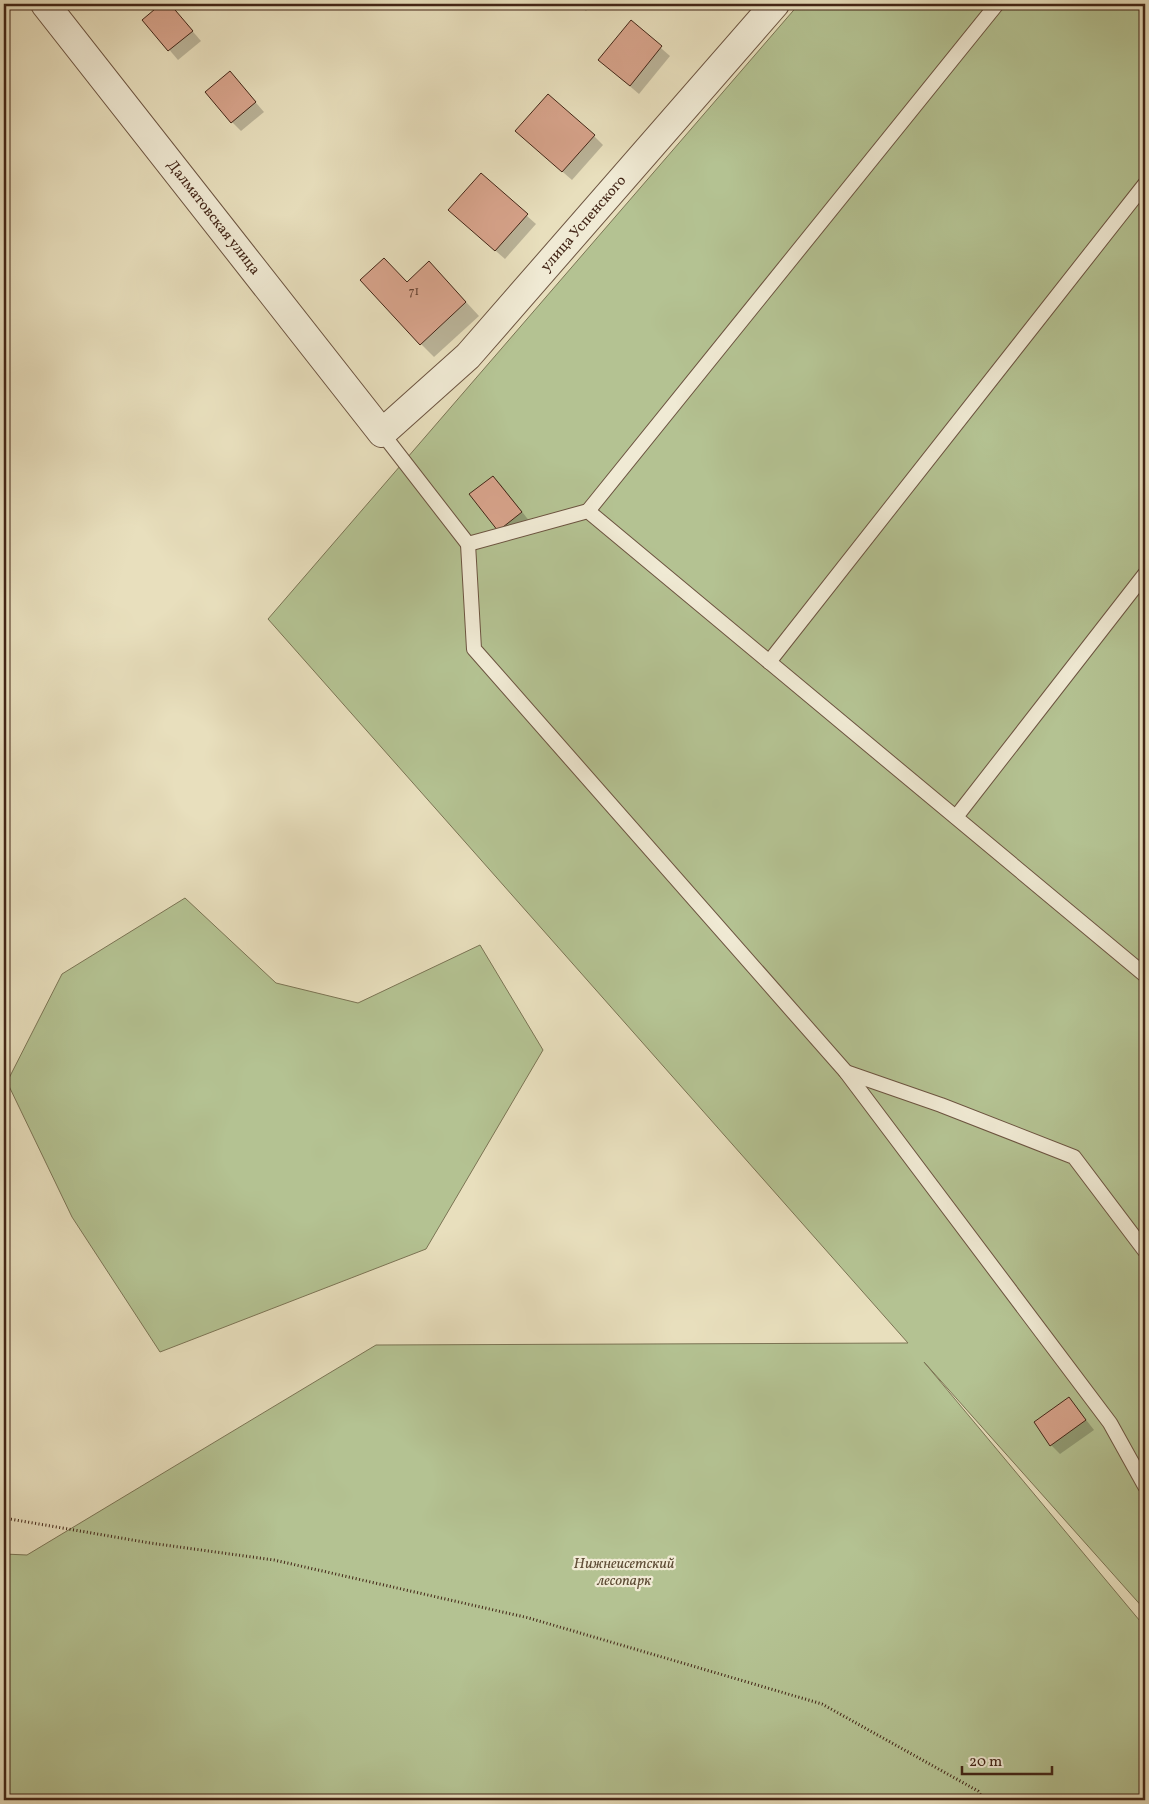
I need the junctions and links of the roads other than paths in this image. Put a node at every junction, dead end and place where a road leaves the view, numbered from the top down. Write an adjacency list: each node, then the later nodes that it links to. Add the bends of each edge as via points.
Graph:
1 (45, 4): 5 (street, Далматовская улица)
2 (775, 4): 5 (street, улица Успенского, via 468,356)
3 (997, 4): 6 (lane)
4 (1145, 184): 9 (lane)
5 (382, 433): 7 (lane)
6 (588, 511): 7 (lane); 9 (lane)
7 (468, 544): 12 (lane, via 474,649)
8 (1145, 574): 10 (lane)
9 (769, 662): 10 (lane)
10 (956, 818): 11 (lane)
11 (1143, 968)
12 (846, 1072): 13 (lane, via 1074,1157); 14 (lane, via 1110,1423)
13 (1145, 1251)
14 (1145, 1486)

